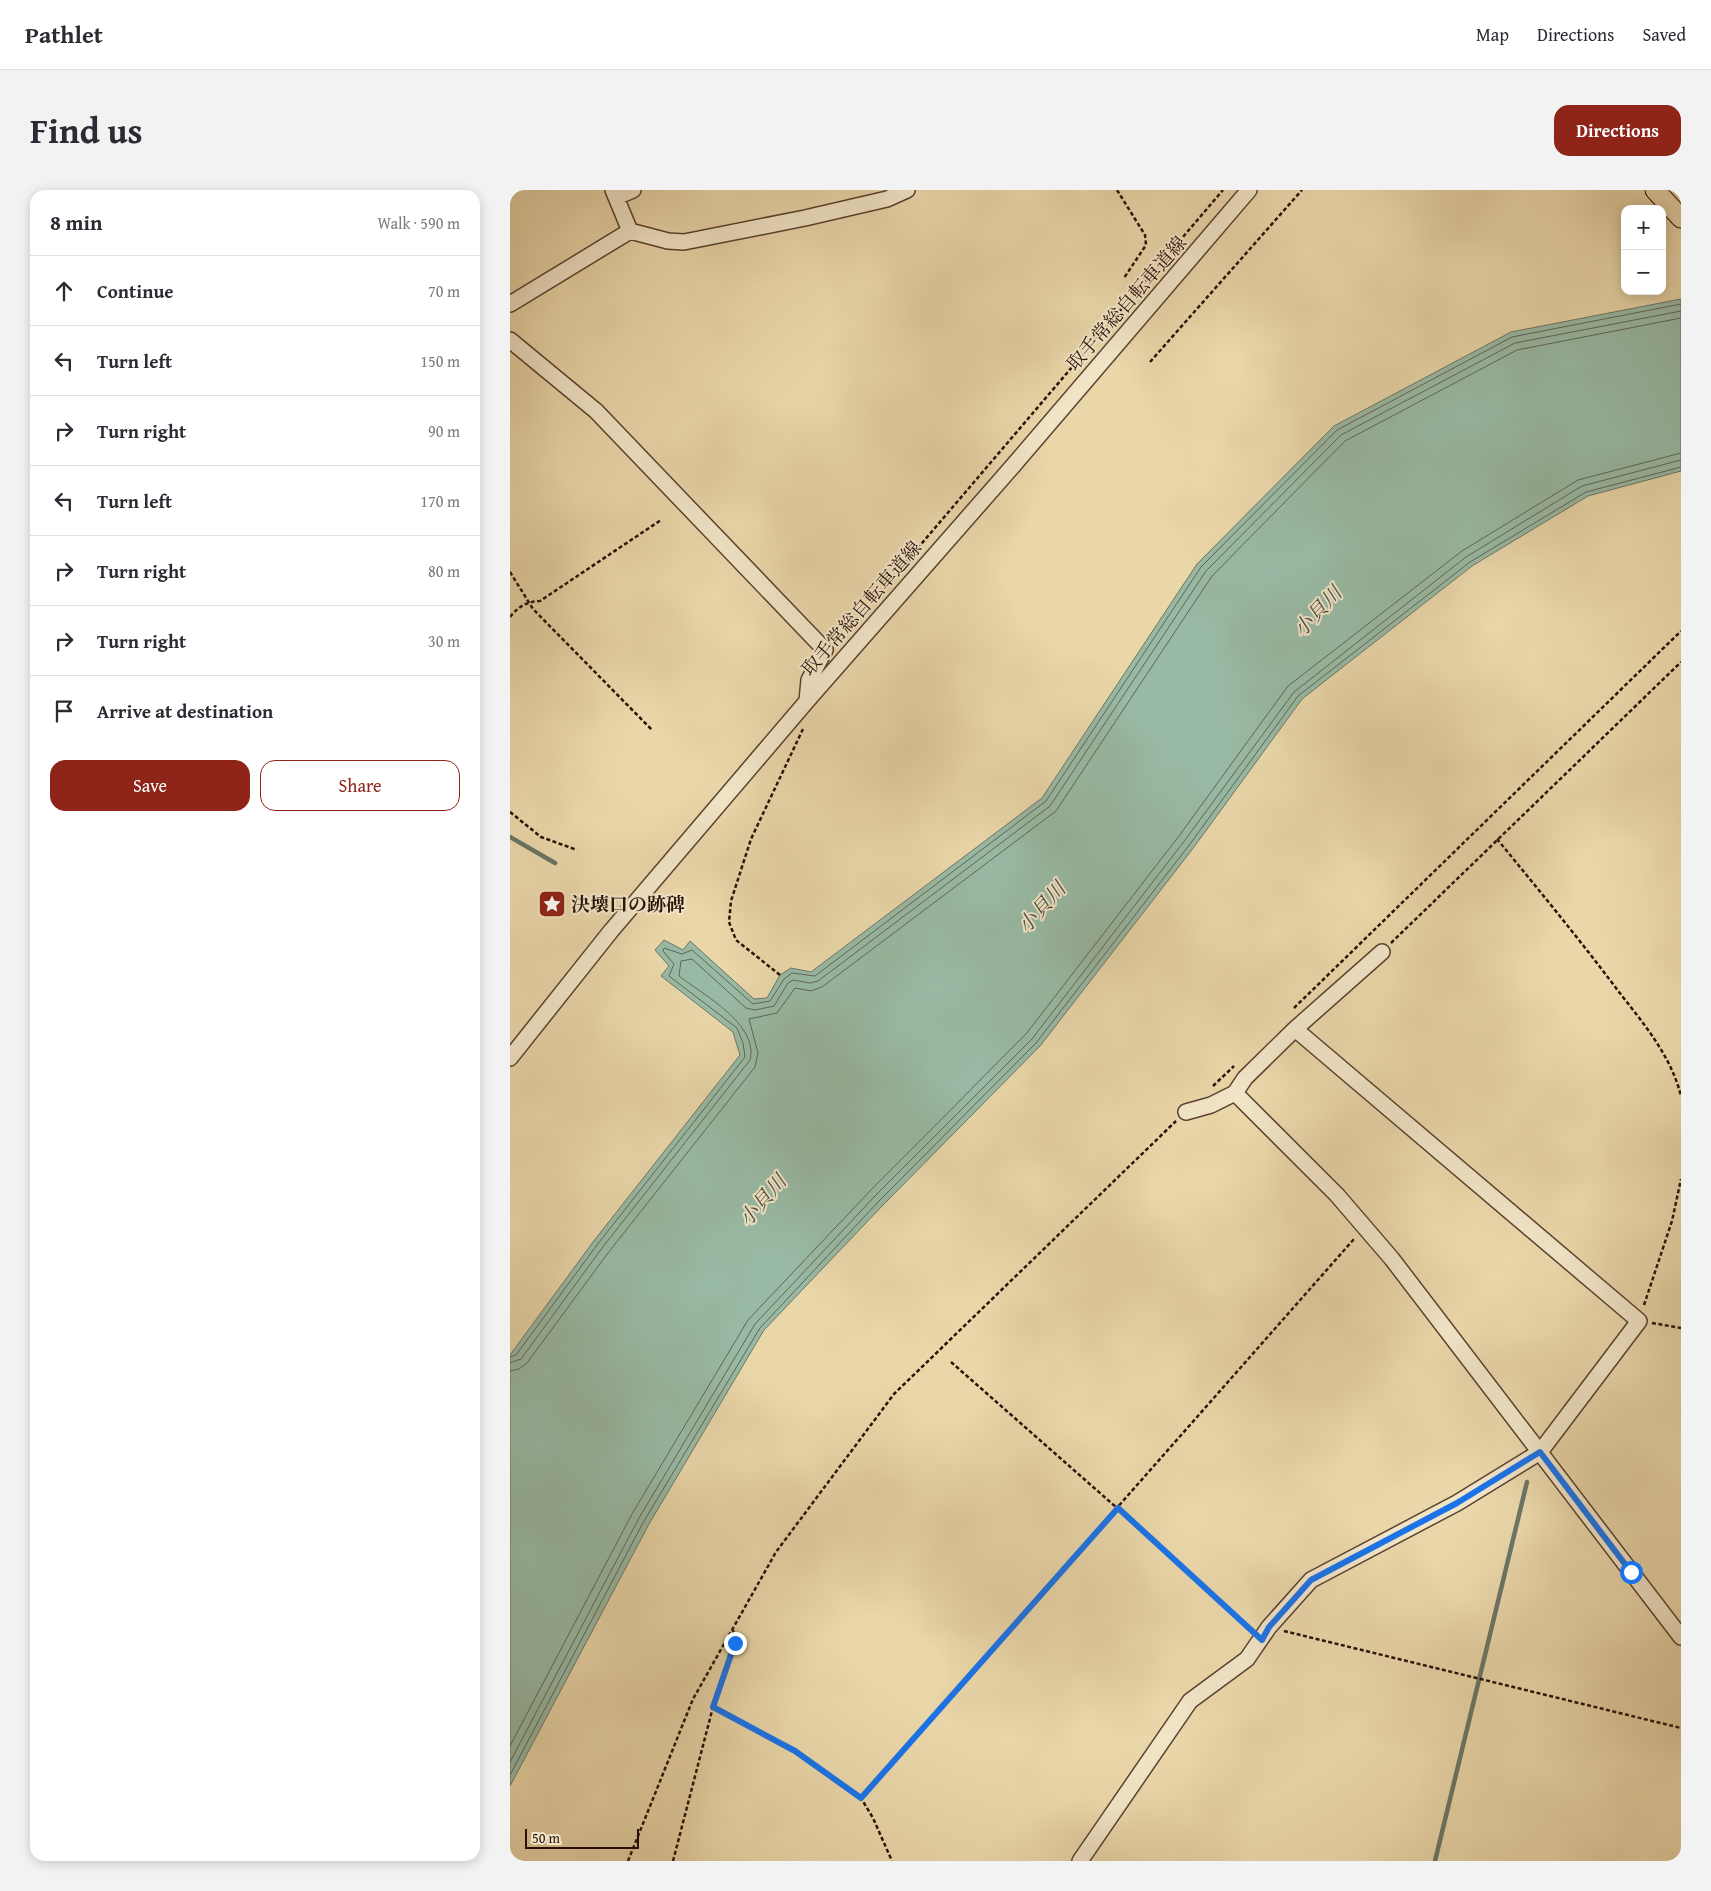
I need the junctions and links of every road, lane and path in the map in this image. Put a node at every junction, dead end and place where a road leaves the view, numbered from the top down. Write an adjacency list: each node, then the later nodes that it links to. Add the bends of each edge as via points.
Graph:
1 (633, 190): 8 (street)
2 (907, 190): 10 (street, via 805,218 684,242)
3 (1116, 190): 11 (path, via 1145,235 1146,244)
4 (1223, 190): 17 (path)
5 (1249, 190): 22 (street, 取手常総自転車道線)
6 (1302, 190): 14 (path)
7 (1655, 190): 9 (main road)
8 (614, 193): 10 (street)
9 (1681, 218)
10 (630, 230): 12 (street)
11 (1124, 278)
12 (510, 304)
13 (510, 340): 22 (street, via 596,411 825,650 809,680)
14 (1150, 362)
15 (661, 520): 18 (path, via 540,601)
16 (510, 572): 18 (path)
17 (883, 589)
18 (529, 602): 19 (path); 23 (path)
19 (510, 617)
20 (1681, 631): 29 (path)
21 (1681, 662): 25 (path)
22 (807, 701): 28 (path, via 810,714 751,839 731,902 729,922 736,940); 31 (street, 取手常総自転車道線, via 611,931)
23 (652, 730)
24 (510, 812): 26 (path, via 540,837)
25 (1497, 838): 27 (path); 35 (path, via 1657,1042 1676,1077)
26 (577, 850)
27 (1382, 952): 30 (street)
28 (780, 975)
29 (1293, 1009)
30 (1295, 1029): 34 (street, via 1245,1078); 39 (street)
31 (510, 1058)
32 (1236, 1064): 33 (path)
33 (1207, 1092)
34 (1235, 1094): 36 (street); 38 (street)
35 (1681, 1096)
36 (1186, 1112): 44 (path, via 894,1394 776,1552)
37 (1681, 1179): 39 (path, via 1672,1221)
38 (1365, 1227): 42 (street, via 1454,1336); 43 (path)
39 (1639, 1321): 40 (path); 42 (street)
40 (1681, 1328)
41 (951, 1362): 43 (path)
42 (1540, 1452): 45 (street, via 1457,1503 1311,1580); 46 (street)
43 (1118, 1508): 45 (path); 49 (path)
44 (733, 1628): 47 (path, via 735,1643); 50 (path, via 693,1699)
45 (1265, 1633): 48 (path, via 1470,1676); 53 (street, via 1247,1659 1190,1701)
46 (1681, 1637)
47 (713, 1707): 49 (path, via 795,1751); 51 (path)
48 (1681, 1728)
49 (861, 1798): 52 (path)
50 (628, 1861)
51 (673, 1861)
52 (892, 1861)
53 (1080, 1861)

